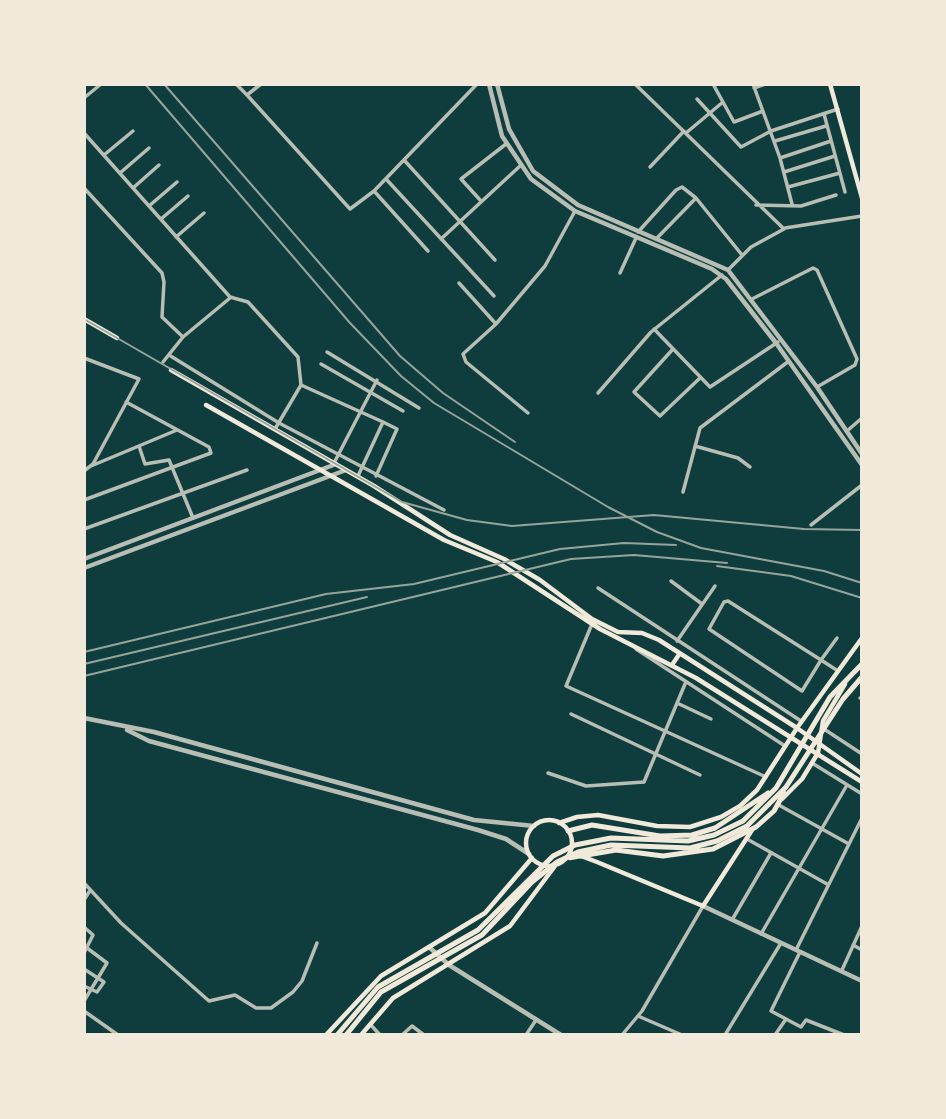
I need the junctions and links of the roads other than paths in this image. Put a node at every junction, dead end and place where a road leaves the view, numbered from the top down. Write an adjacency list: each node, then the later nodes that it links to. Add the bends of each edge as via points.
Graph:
1 (101, 84): 13 (street)
2 (236, 84): 12 (street)
3 (261, 84): 12 (street)
4 (477, 84): 32 (street)
5 (489, 84): 27 (street)
6 (498, 84): 60 (street, via 509,129 533,171 578,205)
7 (635, 84): 23 (street)
8 (713, 84): 15 (street)
9 (765, 84): 11 (street)
10 (830, 84): 16 (main road)
11 (754, 86): 17 (street)
12 (247, 95): 44 (street, via 348,208 355,208)
13 (84, 98)
14 (697, 99): 18 (street)
15 (723, 102): 17 (street, via 736,122); 18 (street)
16 (838, 109): 19 (street); 49 (main road)
17 (763, 111): 22 (street)
18 (708, 112): 22 (street, via 738,146); 23 (street)
19 (824, 114): 20 (street); 22 (street)
20 (827, 125): 25 (street); 26 (street)
21 (133, 131): 29 (street)
22 (771, 131): 25 (street)
23 (685, 132): 35 (street); 52 (street)
24 (84, 133): 29 (street)
25 (775, 141): 31 (street)
26 (831, 141): 30 (street); 31 (street)
27 (506, 144): 34 (street); 50 (street, via 461,179)
28 (149, 148): 36 (street)
29 (104, 155): 36 (street)
30 (835, 156): 37 (street); 38 (street)
31 (780, 158): 37 (street)
32 (404, 160): 39 (street); 58 (street)
33 (159, 165): 42 (street)
34 (520, 166): 50 (street); 54 (street, via 540,187)
35 (650, 167)
36 (120, 173): 42 (street)
37 (784, 173): 41 (street)
38 (840, 173): 41 (street); 45 (street)
39 (386, 178): 44 (street); 62 (street)
40 (177, 182): 53 (street)
41 (788, 187): 51 (street)
42 (133, 188): 53 (street)
43 (85, 191): 77 (street, via 162,273 162,317)
44 (374, 191): 64 (street)
45 (845, 192)
46 (836, 195): 51 (street, via 801,206)
47 (188, 196): 57 (street)
48 (696, 198): 60 (street, via 679,188); 63 (street); 65 (street)
49 (862, 198)
50 (481, 201): 58 (street)
51 (792, 204): 52 (street)
52 (757, 205): 59 (street)
53 (149, 206): 57 (street)
54 (575, 211): 60 (street); 75 (street, via 550,260)
55 (204, 213): 61 (street)
56 (862, 216): 59 (street)
57 (161, 219): 61 (street)
58 (460, 221): 62 (street); 66 (street)
59 (784, 229): 65 (street)
60 (637, 235): 63 (street); 68 (street); 69 (street)
61 (176, 237): 72 (street)
62 (441, 239): 71 (street)
63 (656, 239): 67 (street)
64 (428, 251)
65 (742, 254): 67 (street)
66 (495, 260)
67 (728, 270): 73 (street)
68 (620, 273)
69 (722, 275): 76 (street); 79 (street)
70 (459, 283): 75 (street)
71 (494, 296)
72 (230, 297): 77 (street); 90 (street, via 248,302 298,357)
73 (752, 299): 79 (street); 91 (street, via 817,270 857,359 855,365)
74 (84, 319): 78 (main road)
75 (496, 324): 99 (street, via 463,359)
76 (654, 329): 80 (street); 93 (street)
77 (183, 337): 82 (street)
78 (117, 338)
79 (778, 342): 84 (street); 88 (street, via 710,387); 91 (street)
80 (673, 349): 88 (street); 88 (street, via 634,392 660,416)
81 (327, 352): 89 (street)
82 (169, 355): 85 (street); 102 (street)
83 (84, 358): 94 (street, via 139,379)
84 (789, 361): 107 (street, via 700,428); 111 (street)
85 (163, 362)
86 (321, 364): 92 (street)
87 (172, 370): 104 (main road)
88 (701, 378)
89 (377, 380): 92 (street); 96 (street)
90 (300, 385): 98 (street); 102 (street)
91 (817, 387): 105 (street)
92 (371, 392): 97 (street); 98 (street)
93 (598, 393)
94 (126, 402): 103 (street); 112 (street)
95 (206, 405): 117 (main road)
96 (419, 408)
97 (403, 411)
98 (360, 412): 101 (street); 109 (street)
99 (528, 413)
100 (862, 418): 105 (street)
101 (383, 422): 115 (street); 121 (street, via 397,429)
102 (279, 423): 104 (street); 109 (street)
103 (178, 429): 106 (street); 114 (street, via 212,450)
104 (275, 429): 110 (main road)
105 (847, 431): 108 (street)
106 (139, 446): 112 (street); 114 (street, via 145,464 165,458)
107 (695, 446): 113 (street, via 738,458); 124 (street)
108 (862, 454)
109 (337, 455): 110 (street); 115 (street)
110 (335, 463): 117 (street); 118 (main road)
111 (862, 466)
112 (89, 467): 119 (street)
113 (750, 467)
114 (173, 468): 125 (street); 126 (street)
115 (362, 468): 121 (street); 122 (street)
116 (247, 470): 125 (street)
117 (320, 470): 120 (main road); 128 (street)
118 (346, 470): 120 (street); 122 (main road)
119 (84, 471)
120 (329, 476): 130 (street); 138 (main road, via 444,540 497,562)
121 (376, 476): 127 (street)
122 (358, 477): 139 (main road, via 450,535 540,580 592,619)
123 (862, 485): 129 (street)
124 (683, 492)
125 (184, 493): 128 (street); 131 (street)
126 (84, 500)
127 (444, 510)
128 (192, 518): 130 (street); 132 (street)
129 (811, 525)
130 (193, 526): 133 (street)
131 (84, 529)
132 (84, 559)
133 (84, 568)
134 (671, 581): 137 (street)
135 (715, 586): 137 (street)
136 (598, 588): 143 (street)
137 (702, 604): 143 (street)
138 (592, 624): 140 (main road); 160 (street, via 566,686)
139 (618, 632): 140 (main road); 145 (main road, via 648,635)
140 (613, 637): 144 (main road)
141 (837, 638): 146 (street)
142 (862, 638): 149 (main road)
143 (677, 641): 156 (street)
144 (628, 644): 148 (main road); 151 (street)
145 (680, 653): 148 (main road); 159 (main road)
146 (821, 660): 146 (street, via 728,601 709,629 802,691); 149 (street)
147 (862, 662): 157 (main road); 175 (main road, via 830,697)
148 (672, 666): 161 (main road)
149 (838, 671): 156 (main road)
150 (862, 677): 174 (main road)
151 (685, 684): 152 (street); 163 (street)
152 (677, 703): 155 (street); 160 (street)
153 (571, 714): 166 (street)
154 (84, 718): 158 (street)
155 (711, 719)
156 (802, 721): 159 (main road)
157 (822, 727): 162 (main road); 165 (street)
158 (123, 728): 181 (street, via 154,732 474,820); 187 (street, via 149,741 495,835)
159 (797, 728): 161 (main road); 162 (main road)
160 (665, 730): 166 (street); 171 (street)
161 (791, 736): 163 (main road); 164 (main road)
162 (821, 746): 164 (main road); 169 (main road)
163 (786, 747): 171 (main road)
164 (818, 753): 167 (main road); 172 (main road)
165 (862, 754)
166 (656, 756): 168 (street, via 641,783 586,786); 170 (street)
167 (812, 763): 173 (street); 177 (main road)
168 (548, 773)
169 (862, 774)
170 (699, 775)
171 (766, 777): 178 (main road)
172 (862, 782)
173 (847, 785): 176 (street); 182 (street)
174 (786, 787): 188 (main road, via 769,816 730,843 681,855 616,850); 224 (main road, via 747,826 717,841 666,849 611,845 557,862 532,881 482,935 381,992)
175 (776, 788): 183 (main road, via 715,828 692,835 660,836 592,825); 223 (main road, via 743,821 713,835 666,843 611,838 575,845 553,856 478,930 378,987)
176 (862, 794)
177 (777, 804): 182 (street); 184 (main road)
178 (740, 806): 180 (main road, via 690,827 598,815); 184 (main road)
179 (862, 818): 185 (street)
180 (559, 823): 181 (main road, via 545,821); 183 (main road)
181 (534, 827): 187 (main road, via 526,842)
182 (821, 829): 185 (street); 191 (street)
183 (568, 831): 189 (main road, via 571,849)
184 (747, 836): 186 (street); 196 (main road)
185 (849, 844): 193 (street)
186 (771, 853): 191 (street); 197 (street)
187 (530, 856): 190 (main road, via 542,865); 204 (main road, via 485,913)
188 (581, 856): 189 (main road); 196 (main road)
189 (566, 858): 190 (main road)
190 (555, 865): 208 (main road, via 510,926)
191 (799, 870): 193 (street); 200 (street)
192 (84, 883): 194 (street)
193 (827, 884): 207 (street)
194 (89, 892): 195 (street); 201 (street, via 209,1001 235,995 256,1008 271,1008 302,981)
195 (84, 900)
196 (703, 906): 197 (street); 217 (street)
197 (732, 920): 200 (street)
198 (862, 926): 203 (street)
199 (84, 927): 205 (street, via 93,935)
200 (761, 934): 202 (street)
201 (317, 943)
202 (781, 943): 207 (street); 233 (street)
203 (853, 945): 206 (street); 210 (street)
204 (430, 948): 208 (street); 222 (main road, via 381,976)
205 (85, 950): 211 (street, via 106,960)
206 (862, 950)
207 (798, 951): 210 (street); 218 (street, via 771,1010)
208 (449, 965): 219 (street); 220 (main road, via 393,998)
209 (84, 969): 211 (street)
210 (842, 970): 212 (street)
211 (100, 977): 214 (street); 214 (street, via 104,982 99,992)
212 (862, 981)
213 (84, 986): 214 (street)
214 (91, 990): 215 (street)
215 (84, 1002)
216 (84, 1011): 221 (street)
217 (638, 1016): 231 (street); 232 (street)
218 (786, 1019): 234 (street); 235 (street, via 801,1027 806,1020)
219 (536, 1020): 229 (street); 230 (street)
220 (370, 1024): 225 (main road); 226 (street)
221 (118, 1035)
222 (326, 1035)
223 (337, 1035)
224 (346, 1035)
225 (361, 1035)
226 (380, 1035)
227 (402, 1035): 228 (street, via 412,1026)
228 (424, 1035)
229 (526, 1035)
230 (561, 1035)
231 (622, 1035)
232 (682, 1035)
233 (725, 1035)
234 (775, 1035)
235 (844, 1035)

